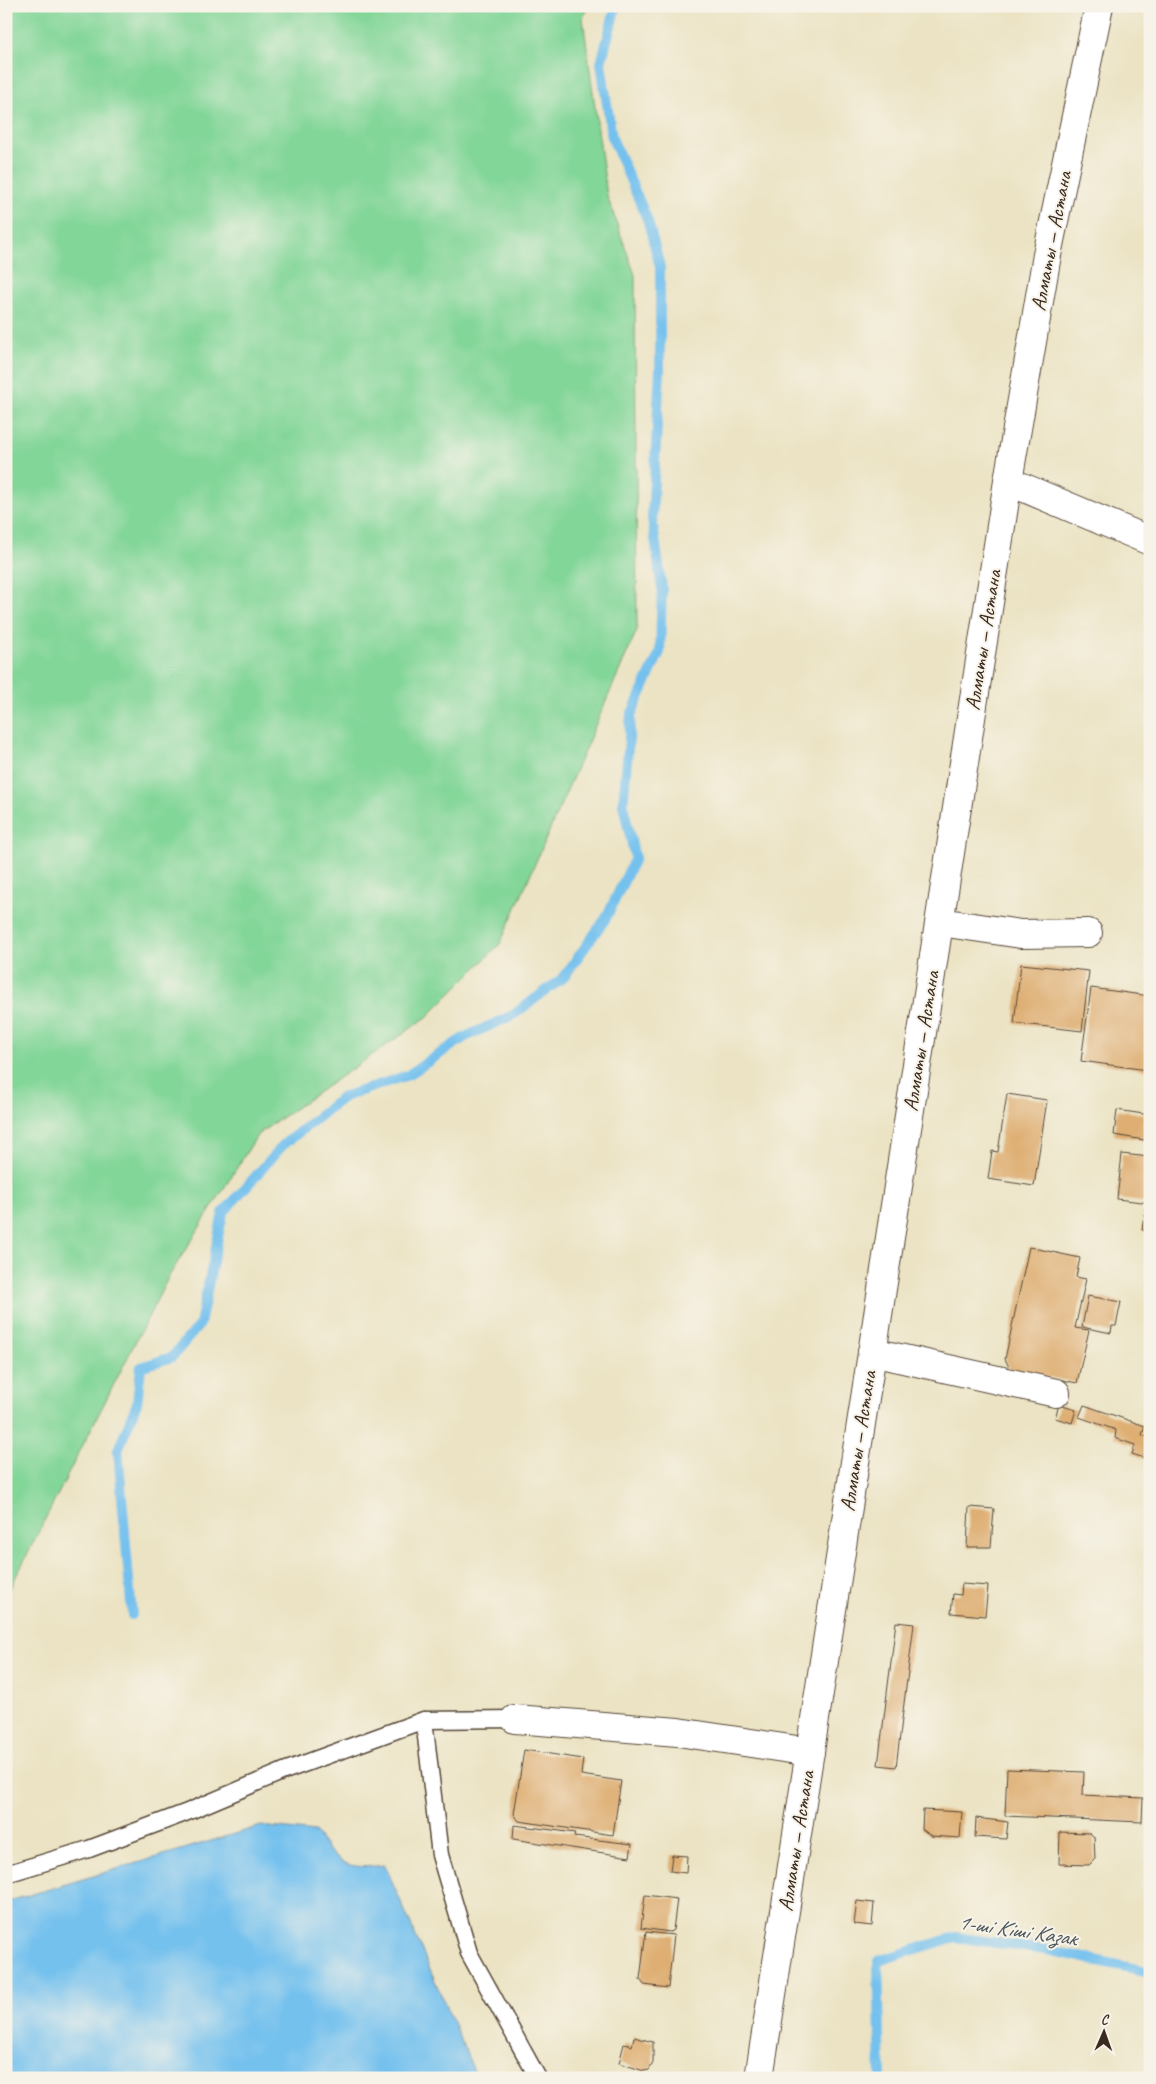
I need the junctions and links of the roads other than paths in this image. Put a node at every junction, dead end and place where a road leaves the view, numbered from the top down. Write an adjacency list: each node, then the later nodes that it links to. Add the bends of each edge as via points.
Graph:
1 (1099, 6): 2 (main road, Алматы — Астана, via 1047,255)
2 (1008, 481): 3 (main road); 4 (main road, Алматы — Астана)
3 (1150, 542)
4 (940, 922): 5 (main road, via 1021,934); 6 (main road, Алматы — Астана)
5 (1088, 933)
6 (872, 1352): 7 (main road); 10 (main road, Алматы — Астана)
7 (1056, 1393)
8 (515, 1719): 9 (lane); 10 (main road, via 678,1732)
9 (424, 1720): 11 (lane, via 89,1849); 12 (lane, via 440,1855 469,1953)
10 (810, 1752): 13 (main road, Алматы — Астана)
11 (6, 1874)
12 (538, 2078)
13 (759, 2078)

